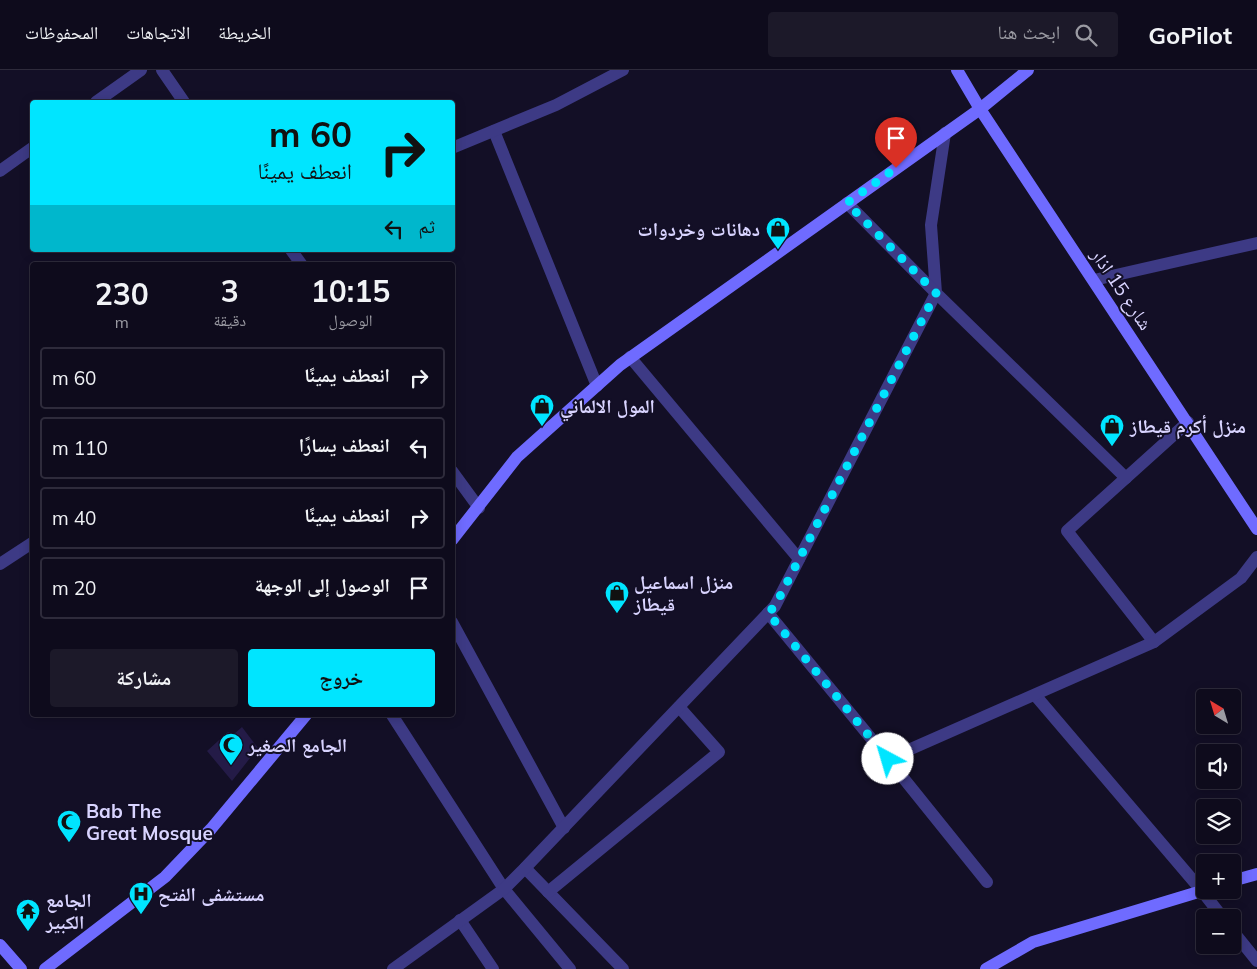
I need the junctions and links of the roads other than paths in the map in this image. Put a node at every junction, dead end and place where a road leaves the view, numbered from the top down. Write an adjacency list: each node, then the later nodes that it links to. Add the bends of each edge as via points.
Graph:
1 (141, 70): 6 (street)
2 (162, 70): 7 (street)
3 (623, 70): 9 (street, via 556,105)
4 (957, 70): 8 (street, شارع 15 اذار)
5 (1028, 70): 8 (street)
6 (99, 100)
7 (183, 100)
8 (980, 109): 10 (street); 16 (street, شارع 15 اذار)
9 (494, 131): 11 (street); 19 (street)
10 (945, 133): 14 (street); 17 (street, via 931,225)
11 (455, 147)
12 (30, 149): 13 (street)
13 (0, 171)
14 (847, 203): 17 (street); 18 (street)
15 (1257, 243): 16 (street)
16 (1094, 280): 20 (street, شارع 15 اذار)
17 (936, 293): 22 (street); 28 (street)
18 (630, 358): 19 (street); 28 (street)
19 (597, 386): 23 (street, via 517,457)
20 (1188, 422): 22 (street); 24 (street, شارع 15 اذار)
21 (455, 475): 23 (street)
22 (1126, 478): 32 (street, via 1067,531)
23 (479, 508): 25 (street)
24 (1257, 529)
25 (455, 536)
26 (30, 544): 29 (street)
27 (1257, 556): 32 (street, via 1241,578)
28 (799, 559): 30 (street, via 775,606)
29 (0, 564)
30 (768, 613): 34 (street); 37 (street)
31 (455, 627): 38 (street)
32 (1154, 642): 33 (street)
33 (1035, 695): 37 (street); 42 (street)
34 (679, 707): 38 (street); 45 (street, via 719,752)
35 (304, 717): 52 (street, via 211,829 165,877)
36 (393, 717): 44 (street)
37 (888, 759): 43 (street)
38 (564, 828): 39 (street)
39 (526, 868): 44 (street); 45 (street)
40 (1257, 874): 41 (street)
41 (1241, 878)
42 (1196, 881)
43 (987, 882)
44 (504, 889): 47 (street); 55 (street)
45 (548, 892): 56 (street)
46 (1196, 892): 57 (street, via 1033,942)
47 (460, 920): 53 (street); 54 (street)
48 (1241, 941): 50 (street)
49 (0, 945): 51 (street)
50 (1257, 961)
51 (21, 969)
52 (45, 969)
53 (393, 969)
54 (493, 969)
55 (570, 969)
56 (623, 969)
57 (986, 969)

